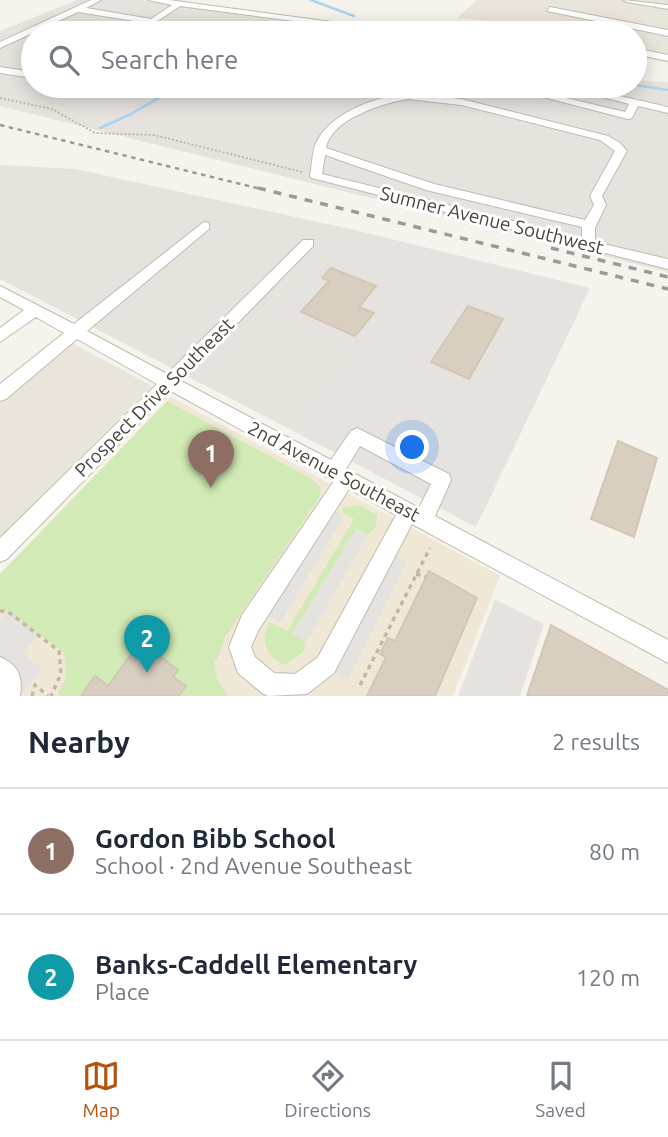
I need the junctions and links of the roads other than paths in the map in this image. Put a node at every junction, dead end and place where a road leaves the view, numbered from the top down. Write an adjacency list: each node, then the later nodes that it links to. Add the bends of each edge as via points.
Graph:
1 (97, 0): 8 (street)
2 (152, 0): 6 (street)
3 (199, 0): 9 (street, via 327,18)
4 (558, 0): 9 (street)
5 (627, 0): 7 (street)
6 (178, 4): 12 (street); 13 (street)
7 (668, 8)
8 (77, 9): 10 (street); 11 (street)
9 (540, 19): 14 (street); 15 (street)
10 (51, 21)
11 (147, 21)
12 (154, 21)
13 (309, 21)
14 (457, 21)
15 (558, 21)
16 (647, 31): 17 (street)
17 (668, 33)
18 (21, 35): 19 (street)
19 (0, 45)
20 (647, 54): 21 (street)
21 (668, 58)
22 (0, 70): 23 (street)
23 (21, 73)
24 (398, 98): 30 (street, via 368,104 332,129)
25 (426, 98): 31 (street, via 573,129 616,145 621,151 596,197 600,205)
26 (554, 98): 28 (street, via 628,116)
27 (614, 98): 28 (street)
28 (635, 103): 29 (street)
29 (668, 110)
30 (320, 150): 31 (street, via 430,187); 34 (street, Sumner Avenue Southwest, via 316,176)
31 (590, 225): 34 (street)
32 (204, 226): 38 (street)
33 (308, 243): 40 (street, Prospect Drive Southeast)
34 (589, 244): 35 (street, Sumner Avenue Southwest)
35 (668, 264)
36 (0, 291): 37 (street, 2nd Avenue Southeast)
37 (35, 310): 38 (street, 2nd Avenue Southeast); 39 (street)
38 (77, 332): 40 (street, 2nd Avenue Southeast); 41 (street)
39 (0, 336)
40 (170, 383): 42 (street, 2nd Avenue Southeast); 44 (street, Prospect Drive Southeast)
41 (0, 394)
42 (340, 474): 43 (street, 2nd Avenue Southeast); 43 (street, via 357,436 442,480); 43 (street, via 240,647 246,665 270,685 299,686 326,665)
43 (416, 515): 45 (street, 2nd Avenue Southeast)
44 (0, 552)
45 (668, 652)
46 (0, 669): 47 (street, via 11,680)
47 (8, 696)

